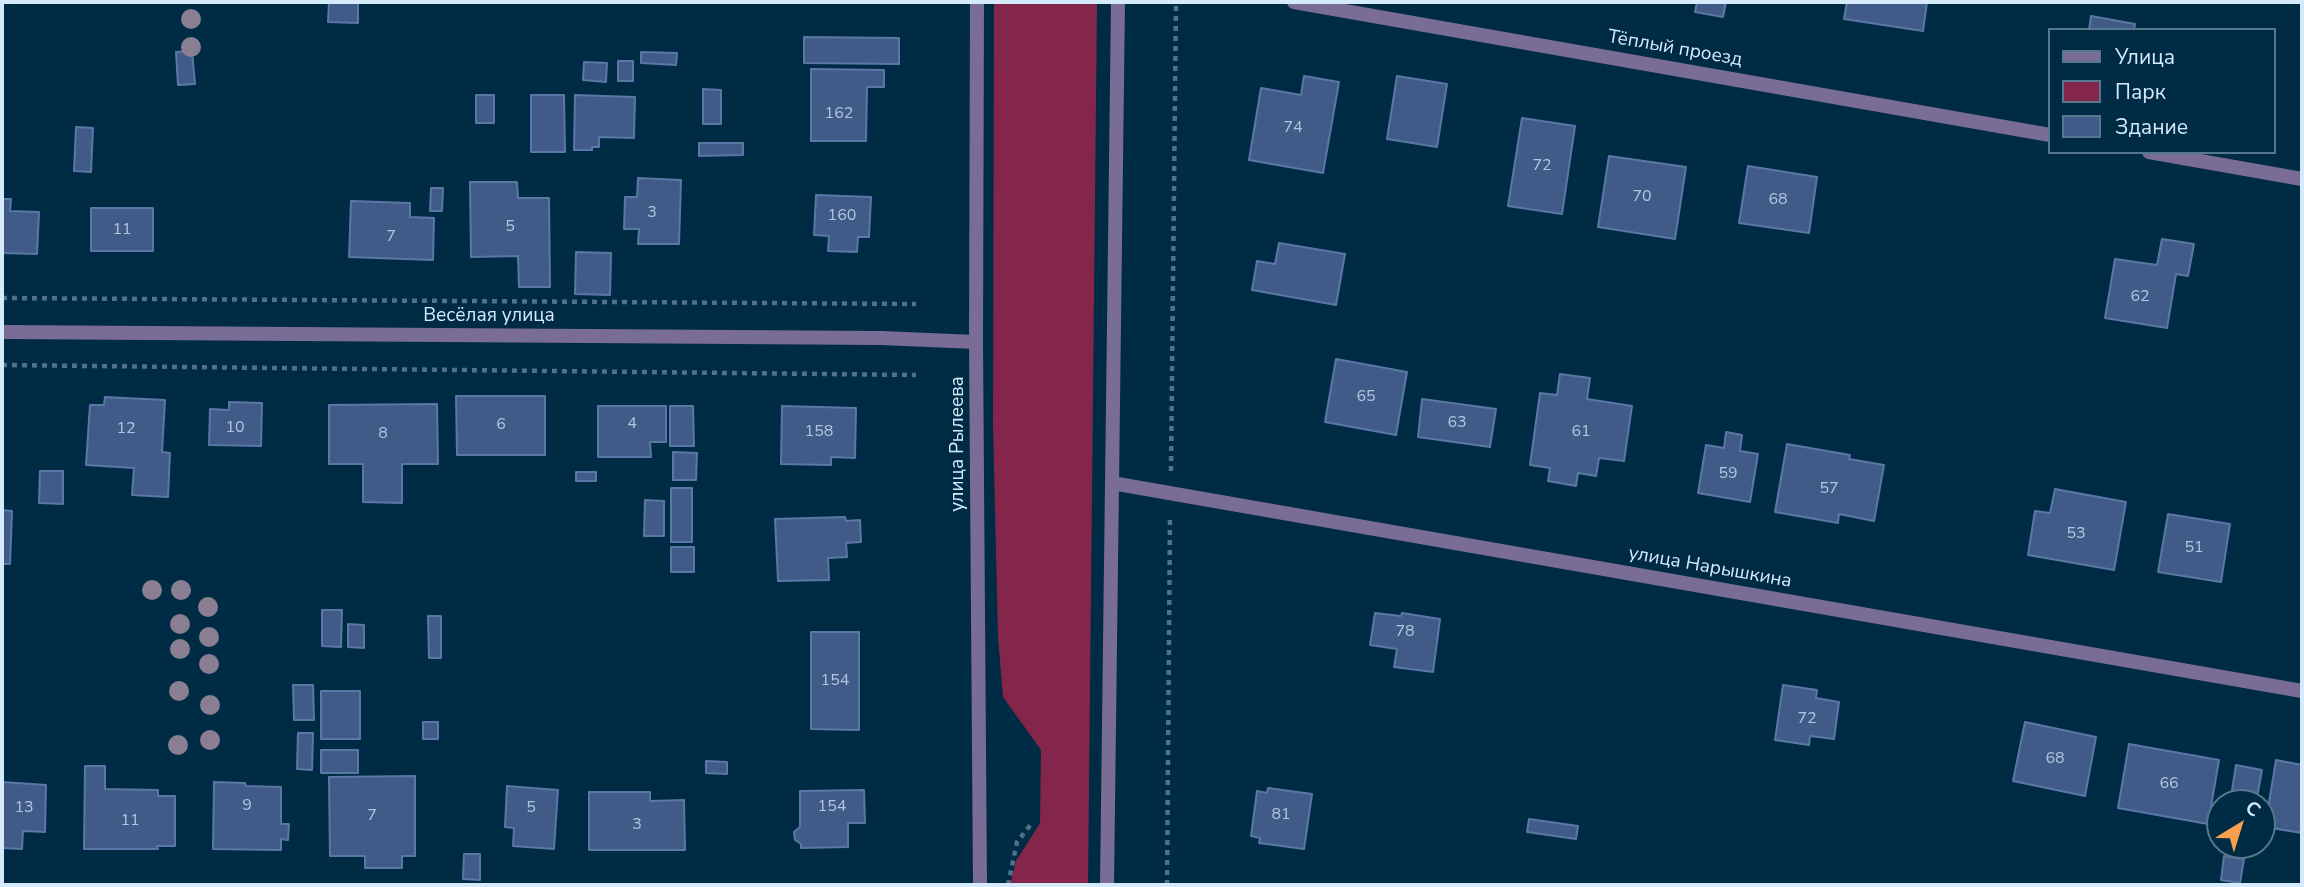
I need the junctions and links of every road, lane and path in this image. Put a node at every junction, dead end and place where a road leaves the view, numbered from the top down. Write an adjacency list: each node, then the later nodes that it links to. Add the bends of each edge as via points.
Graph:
1 (977, 2): 11 (street, улица Рылеева)
2 (1118, 2): 14 (street)
3 (1176, 2): 15 (path)
4 (1294, 2): 5 (street, Тёплый проезд)
5 (2048, 135)
6 (2160, 154): 7 (street)
7 (2302, 179)
8 (2, 298): 9 (path)
9 (916, 304)
10 (2, 332): 11 (street, Весёлая улица)
11 (976, 342): 18 (street, улица Рылеева)
12 (2, 365): 13 (path)
13 (916, 375)
14 (1112, 483): 15 (street, улица Нарышкина); 20 (street)
15 (1170, 493): 16 (street, улица Нарышкина); 21 (path)
16 (2302, 691)
17 (1032, 823): 19 (path, via 1017,842)
18 (980, 885)
19 (1008, 885)
20 (1107, 885)
21 (1167, 885)

